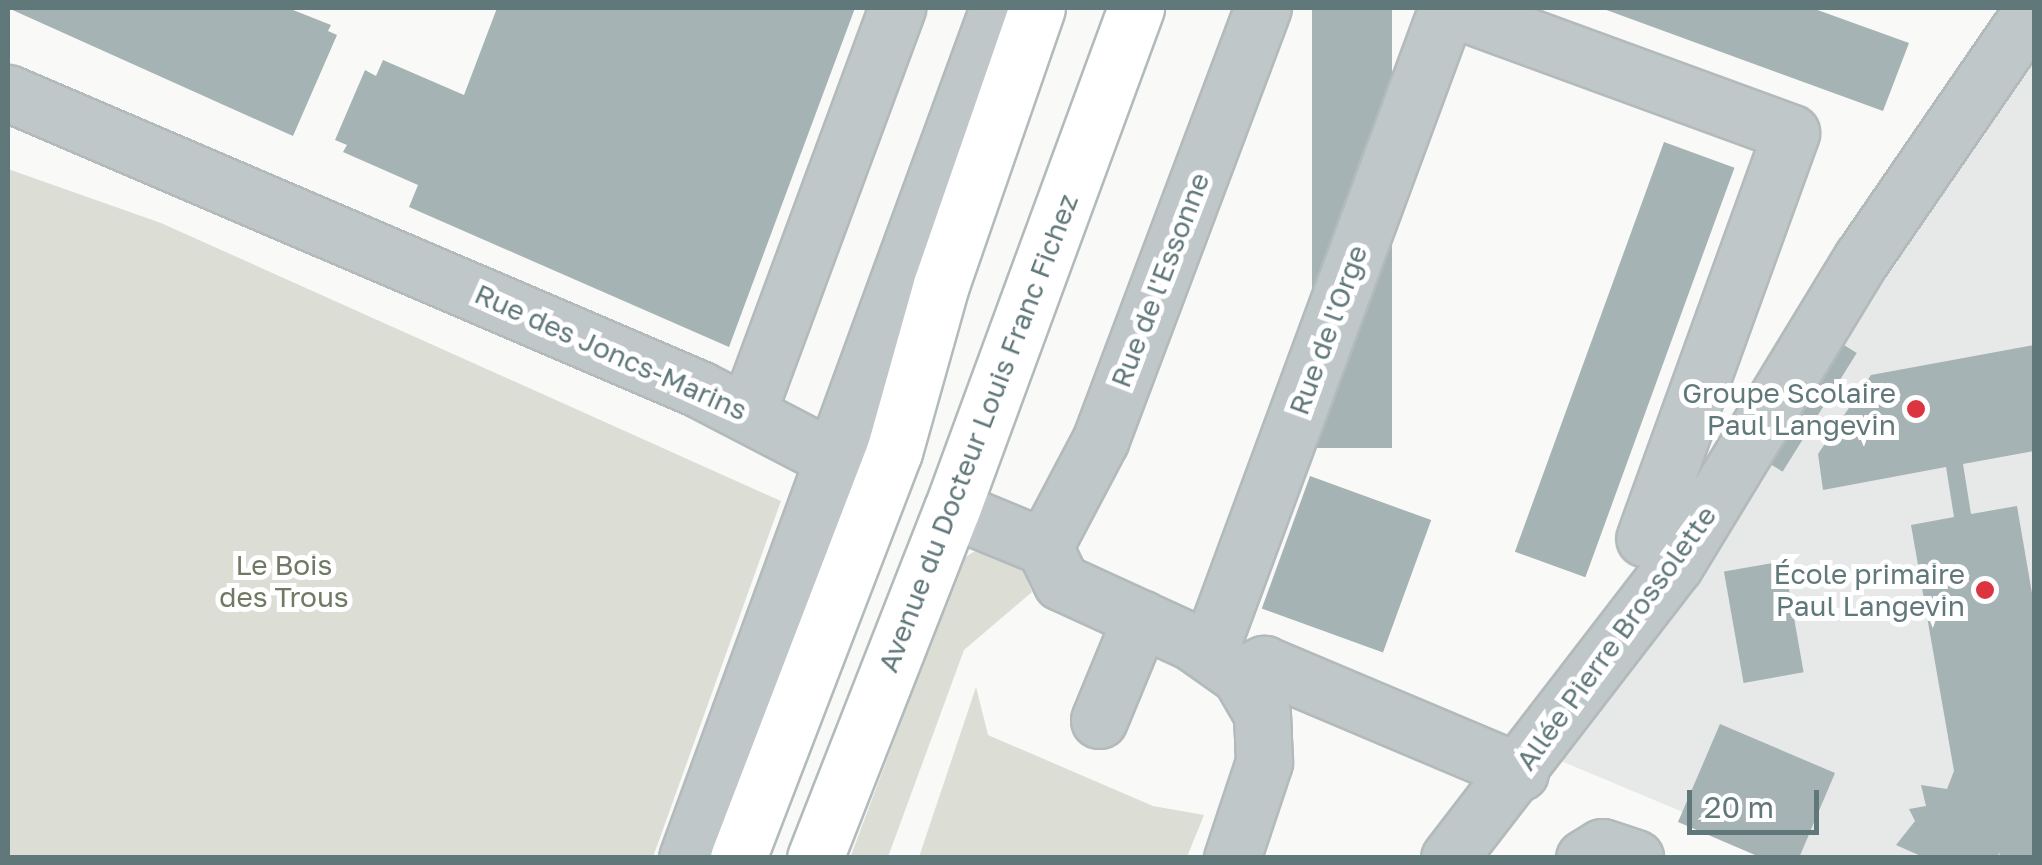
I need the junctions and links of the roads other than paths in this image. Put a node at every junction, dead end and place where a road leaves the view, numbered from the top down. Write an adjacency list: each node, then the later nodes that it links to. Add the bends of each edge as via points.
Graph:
1 (897, 8): 9 (street)
2 (998, 8): 10 (street)
3 (1038, 8): 19 (main road, via 940,286 894,452)
4 (1263, 8): 13 (street, Rue de l'Essonne, via 1100,440)
5 (1449, 8): 12 (street, via 1792,133); 15 (street, Rue de l'Orge)
6 (2034, 8): 17 (street, Allée Pierre Brossolette, via 1862,258 1675,565)
7 (1134, 12): 11 (main road, Avenue du Docteur Louis Franc Fichez)
8 (8, 93): 9 (street, Rue des Joncs-Marins)
9 (748, 411): 10 (street, Rue des Joncs-Marins, via 822,453)
10 (830, 475): 18 (street); 19 (street, via 841,507)
11 (952, 509): 13 (street); 20 (main road, Avenue du Docteur Louis Franc Fichez)
12 (1644, 538)
13 (1044, 546): 14 (street, via 1061,582)
14 (1141, 618): 15 (street); 16 (street)
15 (1237, 681): 17 (street, via 1264,664); 21 (street, via 1264,762)
16 (1099, 720)
17 (1520, 772): 22 (street, Allée Pierre Brossolette)
18 (688, 858)
19 (738, 858)
20 (814, 858)
21 (1232, 858)
22 (1449, 858)
23 (1584, 858): 24 (street, via 1602,847)
24 (1635, 858)

